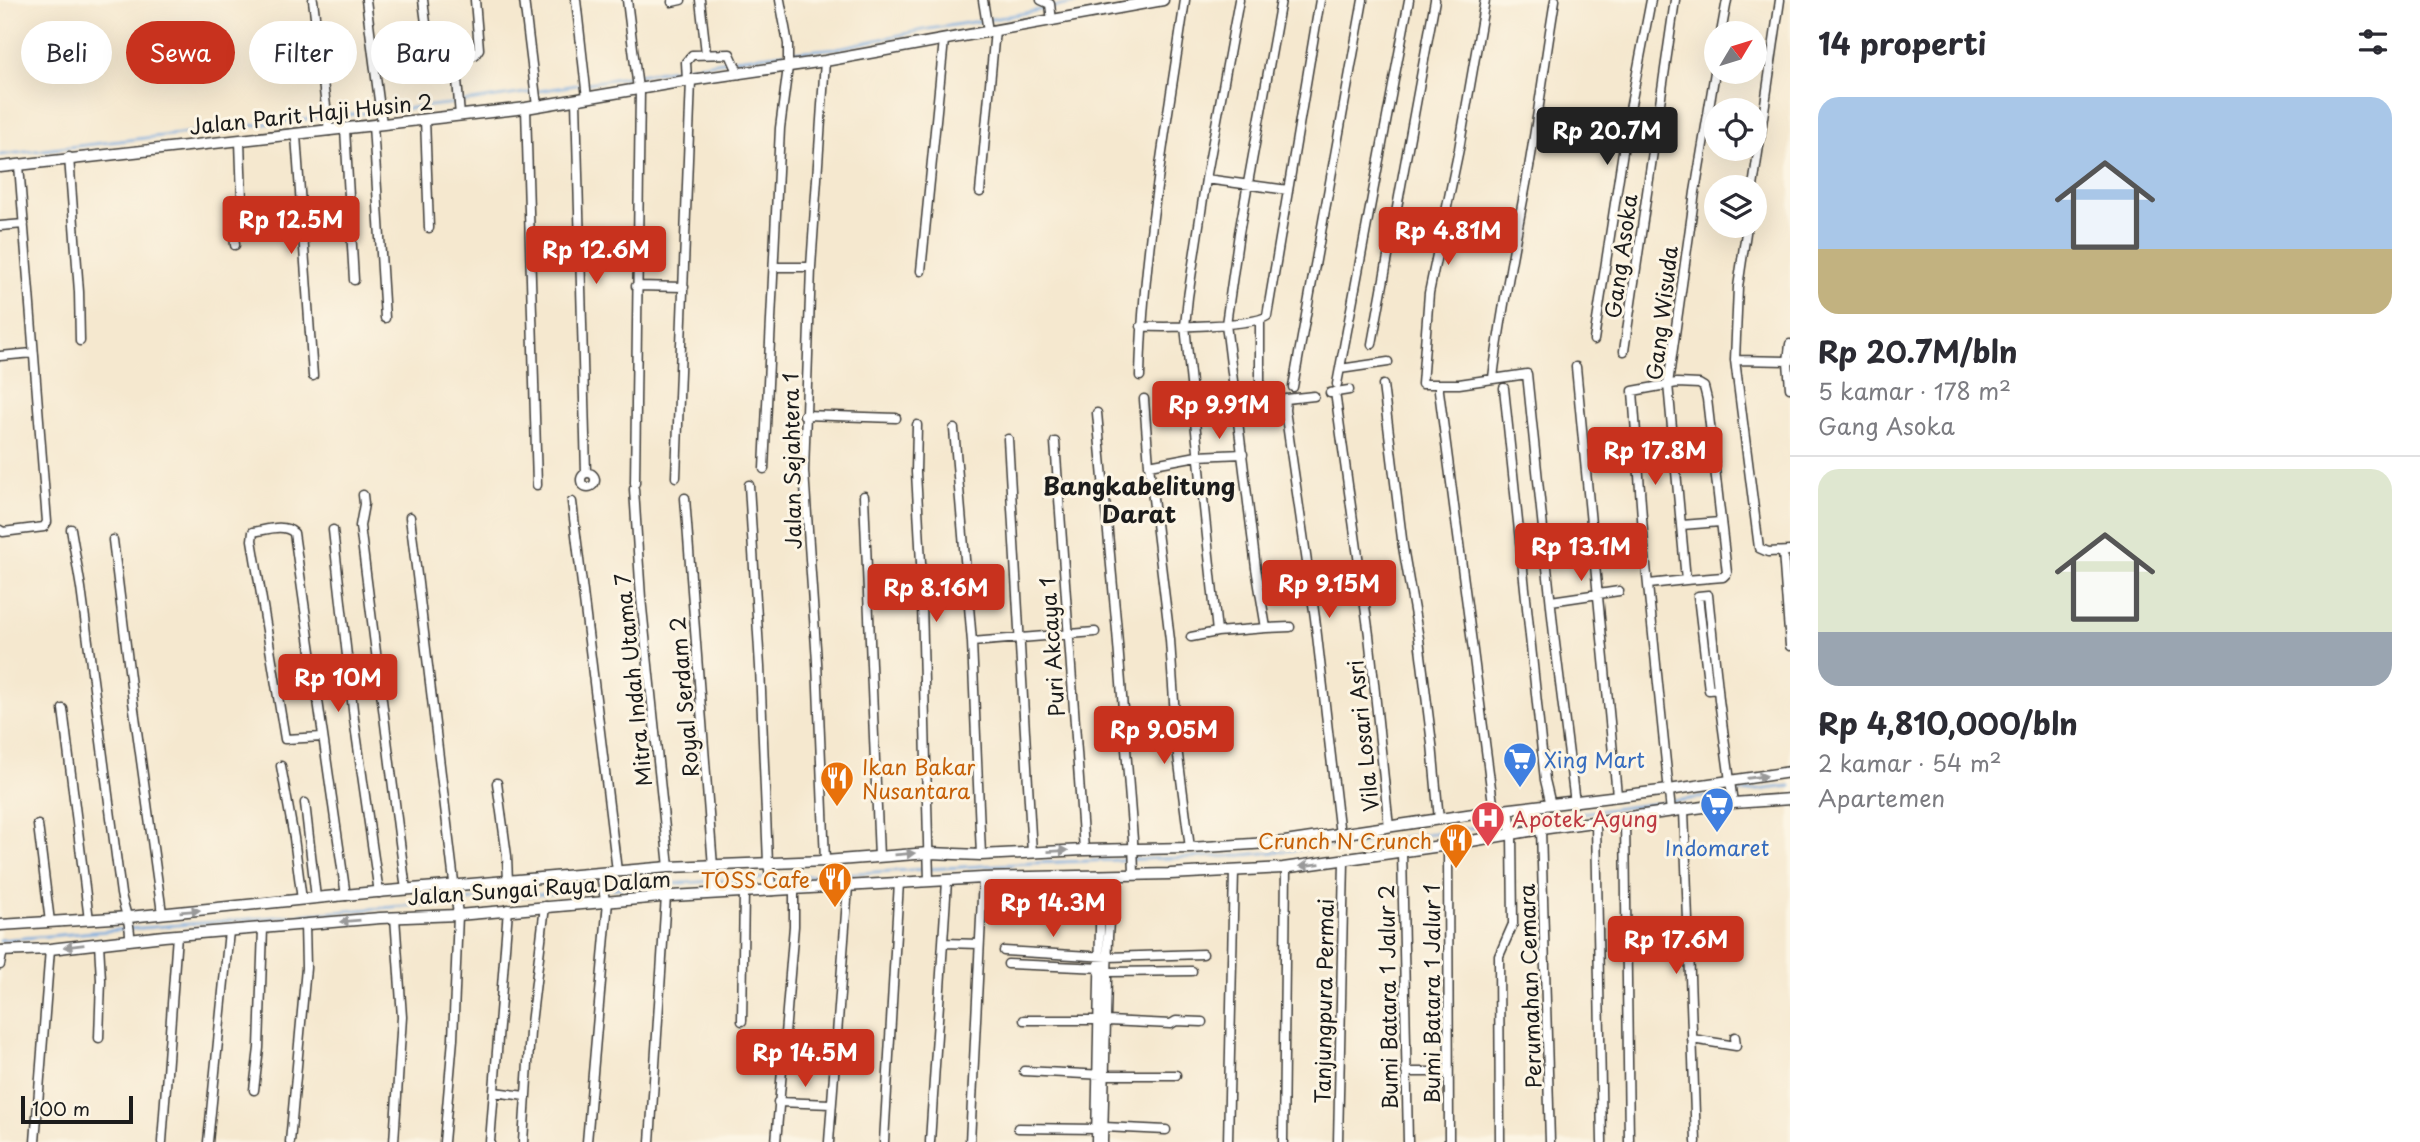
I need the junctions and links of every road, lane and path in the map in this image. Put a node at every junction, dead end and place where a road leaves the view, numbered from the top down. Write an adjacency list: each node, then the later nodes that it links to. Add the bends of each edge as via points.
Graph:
1 (313, 0): 46 (street)
2 (366, 0): 44 (street)
3 (423, 0): 28 (street)
4 (475, 0): 33 (street)
5 (524, 0): 42 (street)
6 (576, 0): 41 (street)
7 (627, 0): 40 (street, Mitra Indah Utama 7)
8 (700, 0): 32 (street)
9 (780, 0): 35 (street)
10 (983, 0): 30 (street)
11 (1041, 0): 27 (street, via 1050,4)
12 (1185, 0): 74 (street)
13 (1239, 0): 54 (street)
14 (1281, 0): 55 (street)
15 (1320, 0): 56 (street)
16 (1363, 0): 93 (street)
17 (1409, 0): 87 (street)
18 (1435, 0): 78 (street)
19 (1485, 0): 90 (street, via 1429,293 1422,384)
20 (1555, 0): 62 (street)
21 (1651, 0): 76 (street)
22 (1675, 0): 80 (street, Gang Asoka)
23 (1727, 0): 29 (street)
24 (1780, 0): 53 (street)
25 (1155, 1): 26 (street, Jalan Parit Haji Husin 2)
26 (1088, 6): 27 (street, Jalan Parit Haji Husin 2)
27 (1051, 19): 30 (street, Jalan Parit Haji Husin 2)
28 (426, 21)
29 (1723, 21)
30 (990, 29): 31 (street, Jalan Parit Haji Husin 2); 57 (street)
31 (944, 40): 34 (street, Jalan Parit Haji Husin 2); 67 (street)
32 (706, 53): 36 (street, via 731,55); 37 (street, via 692,55 686,62)
33 (475, 55)
34 (825, 61): 35 (street, Jalan Parit Haji Husin 2); 66 (street, Jalan Sejahtera 1)
35 (788, 62): 36 (street, Jalan Parit Haji Husin 2); 65 (street)
36 (737, 69): 37 (street, Jalan Parit Haji Husin 2)
37 (688, 78): 40 (street, Jalan Parit Haji Husin 2); 70 (street)
38 (457, 84): 43 (street)
39 (1713, 84): 91 (street, Gang Wisuda)
40 (638, 86): 41 (street, Jalan Parit Haji Husin 2); 69 (street, Mitra Indah Utama 7)
41 (584, 93): 42 (street, Jalan Parit Haji Husin 2); 115 (street)
42 (531, 107): 43 (street, Jalan Parit Haji Husin 2); 117 (street)
43 (460, 113): 45 (street, Jalan Parit Haji Husin 2)
44 (379, 118): 45 (street, Jalan Parit Haji Husin 2); 47 (street, Jalan Parit Haji Husin 2); 71 (street)
45 (425, 119): 61 (street)
46 (328, 122): 47 (street, Jalan Parit Haji Husin 2); 48 (street, Jalan Parit Haji Husin 2)
47 (345, 129): 68 (street)
48 (296, 135): 49 (street, Jalan Parit Haji Husin 2); 88 (street)
49 (240, 141): 50 (street, Jalan Parit Haji Husin 2); 64 (street, via 242,199 232,214)
50 (69, 157): 51 (street, Jalan Parit Haji Husin 2); 77 (street)
51 (19, 165): 52 (street, Jalan Parit Haji Husin 2); 59 (street)
52 (0, 167)
53 (1755, 175)
54 (1206, 179): 55 (street); 75 (street)
55 (1249, 184): 56 (street); 73 (street)
56 (1288, 190): 72 (street, via 1269,309)
57 (980, 192)
58 (1473, 216): 62 (street)
59 (24, 224): 60 (street); 81 (street)
60 (0, 226)
61 (429, 228)
62 (1517, 228): 90 (street)
63 (1746, 238): 83 (street, via 1738,287)
64 (235, 245)
65 (774, 267): 66 (street); 114 (street)
66 (811, 267): 105 (street, Jalan Sejahtera 1)
67 (921, 271)
68 (354, 280)
69 (636, 286): 70 (street); 184 (street, Mitra Indah Utama 7, via 634,486)
70 (684, 287): 116 (street)
71 (384, 318)
72 (1260, 320): 73 (street); 100 (street)
73 (1226, 324): 75 (street); 102 (street)
74 (1141, 326): 75 (street); 89 (street)
75 (1185, 326): 103 (street)
76 (1594, 340)
77 (80, 341)
78 (1372, 344)
79 (1790, 344): 84 (street)
80 (1624, 351)
81 (33, 353): 82 (street); 128 (street, via 47,523)
82 (0, 356)
83 (1735, 360): 84 (street); 130 (street, via 1758,546 1760,551)
84 (1789, 361): 95 (street)
85 (1388, 362): 87 (street)
86 (1576, 367): 134 (street)
87 (1340, 369): 96 (street)
88 (313, 376)
89 (1140, 376)
90 (1493, 378): 135 (street, via 1527,374)
91 (1668, 384): 124 (street, via 1688,382 1704,387); 125 (street, Gang Wisuda); 132 (street, via 1633,391)
92 (1383, 386): 165 (street, via 1419,639)
93 (1293, 387)
94 (1504, 387): 158 (street)
95 (1790, 388)
96 (1334, 390): 97 (street); 168 (street, Vila Losari Asri, via 1369,635)
97 (1349, 390)
98 (1439, 391): 161 (street)
99 (1314, 396): 171 (street, via 1286,399 1285,410)
100 (1260, 397)
101 (1144, 399): 113 (street)
102 (1237, 406): 103 (street); 111 (street)
103 (1193, 411): 112 (street)
104 (1097, 413): 175 (street)
105 (804, 415): 106 (street); 181 (street, Jalan Sejahtera 1)
106 (896, 418)
107 (917, 425): 179 (street)
108 (954, 429): 143 (street)
109 (1009, 439): 142 (street)
110 (1055, 442): 140 (street, Puri Akcaya 1)
111 (1243, 454): 112 (street); 137 (street)
112 (1197, 457): 113 (street); 139 (street)
113 (1149, 465): 173 (street)
114 (764, 469)
115 (586, 473)
116 (676, 477)
117 (537, 485)
118 (749, 485): 185 (street)
119 (363, 495): 200 (street, via 360,527)
120 (864, 496): 180 (street)
121 (685, 498): 183 (street, Royal Serdam 2)
122 (572, 502): 187 (street)
123 (410, 517): 198 (street)
124 (1720, 522): 125 (street); 131 (street, via 1726,576)
125 (1682, 525): 131 (street, Gang Wisuda)
126 (71, 529): 215 (street, via 121,894)
127 (333, 530): 204 (street)
128 (0, 531)
129 (113, 540): 213 (street)
130 (1786, 552): 144 (street)
131 (1686, 580): 132 (street)
132 (1649, 584): 152 (street)
133 (1619, 591): 134 (street)
134 (1597, 594): 135 (street); 153 (street)
135 (1552, 601): 157 (street)
136 (1290, 627): 137 (street)
137 (1266, 628): 139 (street)
138 (1095, 632): 140 (street)
139 (1217, 632): 141 (street)
140 (1067, 635): 142 (street); 174 (street, Puri Akcaya 1)
141 (1191, 637)
142 (1018, 639): 143 (street); 177 (street)
143 (972, 642): 178 (street)
144 (1790, 646)
145 (1718, 689): 145 (street, via 1709,690 1699,596 1708,595); 150 (street)
146 (63, 709): 216 (street)
147 (323, 737): 147 (street, via 292,530 253,532 285,739); 205 (street)
148 (281, 766): 209 (street)
149 (1790, 772): 150 (street, one-way to 149)
150 (1728, 782): 152 (street); 155 (street)
151 (496, 783): 195 (street)
152 (1669, 790): 153 (street); 162 (street)
153 (1617, 795): 157 (street)
154 (1790, 799): 155 (street, Jalan Sungai Raya Dalam)
155 (1732, 800): 160 (street, Jalan Sungai Raya Dalam)
156 (305, 803): 207 (street)
157 (1575, 803): 158 (street)
158 (1551, 804): 159 (street)
159 (1529, 810): 163 (street); 169 (street)
160 (1684, 810): 162 (street, Jalan Sungai Raya Dalam); 241 (street)
161 (1494, 811): 163 (street); 165 (street)
162 (1671, 811): 164 (street, Jalan Sungai Raya Dalam)
163 (1509, 814): 170 (street)
164 (1625, 819): 166 (street, Jalan Sungai Raya Dalam); 281 (street)
165 (1438, 820): 168 (street)
166 (1596, 823): 169 (street, Jalan Sungai Raya Dalam); 280 (street)
167 (38, 825): 218 (street)
168 (1389, 827): 171 (street)
169 (1535, 829): 170 (street, Jalan Sungai Raya Dalam); 279 (street, Perumahan Cemara)
170 (1512, 832): 172 (street, Jalan Sungai Raya Dalam); 278 (street, via 1513,924 1499,956)
171 (1340, 835): 173 (street)
172 (1448, 845): 176 (street, Jalan Sungai Raya Dalam); 245 (street, Bumi Batara 1 Jalur 1)
173 (1190, 848): 175 (street)
174 (1083, 850): 175 (street); 177 (street, one-way to 174)
175 (1133, 850): 189 (street)
176 (1402, 852): 182 (street, Jalan Sungai Raya Dalam); 244 (street, Bumi Batara 1 Jalur 2)
177 (1032, 853): 178 (street)
178 (981, 855): 179 (street)
179 (929, 856): 180 (street, one-way to 179); 192 (street)
180 (879, 857): 181 (street)
181 (825, 861): 185 (street)
182 (1344, 861): 186 (street, Jalan Sungai Raya Dalam, one-way to 186); 275 (street, Tanjungpura Permai)
183 (714, 865): 184 (street); 185 (street); 201 (street, Royal Serdam 2)
184 (669, 867): 187 (street)
185 (769, 868): 199 (street)
186 (1286, 868): 188 (street, Jalan Sungai Raya Dalam); 274 (street)
187 (617, 871): 191 (street)
188 (1234, 871): 189 (street, Jalan Sungai Raya Dalam); 273 (street)
189 (1133, 872): 190 (street, Jalan Sungai Raya Dalam)
190 (1107, 875): 193 (street, Jalan Sungai Raya Dalam); 231 (street)
191 (602, 877): 195 (street); 208 (street)
192 (929, 878): 194 (street, Jalan Sungai Raya Dalam); 196 (street, Jalan Sungai Raya Dalam)
193 (983, 878): 194 (street, Jalan Sungai Raya Dalam); 226 (street)
194 (947, 881): 225 (street)
195 (508, 882): 198 (street)
196 (899, 882): 197 (street, Jalan Sungai Raya Dalam); 268 (street)
197 (848, 886): 202 (street, Jalan Sungai Raya Dalam); 252 (street)
198 (455, 889): 200 (street); 212 (street)
199 (771, 889): 202 (street, Jalan Sungai Raya Dalam); 203 (street, Jalan Sungai Raya Dalam)
200 (406, 890): 204 (street)
201 (715, 890): 203 (street, Jalan Sungai Raya Dalam); 206 (street, Jalan Sungai Raya Dalam)
202 (794, 890): 251 (street)
203 (744, 892): 237 (street)
204 (379, 893): 205 (street)
205 (346, 896): 207 (street)
206 (666, 897): 208 (street, Jalan Sungai Raya Dalam); 265 (street)
207 (316, 898): 209 (street)
208 (606, 899): 210 (street, Jalan Sungai Raya Dalam); 264 (street)
209 (302, 900): 213 (street, one-way to 209)
210 (545, 906): 211 (street, Jalan Sungai Raya Dalam); 250 (street)
211 (508, 909): 212 (street, Jalan Sungai Raya Dalam); 249 (street)
212 (457, 911): 214 (street, Jalan Sungai Raya Dalam); 261 (street)
213 (162, 913): 215 (street)
214 (395, 917): 219 (street, Jalan Sungai Raya Dalam, one-way to 219); 260 (street, via 402,1017)
215 (130, 919): 216 (street); 223 (street)
216 (89, 920): 218 (street)
217 (0, 922): 218 (street)
218 (50, 922)
219 (305, 924): 220 (street, Jalan Sungai Raya Dalam); 259 (street, via 305,979)
220 (263, 928): 221 (street, Jalan Sungai Raya Dalam); 248 (street)
221 (229, 931): 222 (street, Jalan Sungai Raya Dalam); 258 (street)
222 (177, 935): 223 (street, Jalan Sungai Raya Dalam); 257 (street)
223 (130, 937): 224 (street, Jalan Sungai Raya Dalam)
224 (99, 943): 227 (street, Jalan Sungai Raya Dalam, one-way to 227); 240 (street)
225 (944, 943): 226 (street); 269 (street)
226 (979, 944): 270 (street)
227 (50, 949): 228 (street, Jalan Sungai Raya Dalam); 256 (street)
228 (1, 951): 233 (street)
229 (1004, 951): 231 (street)
230 (1203, 954): 231 (street)
231 (1104, 957): 234 (street)
232 (1008, 964): 234 (street)
233 (0, 965)
234 (1106, 969): 235 (street); 238 (street)
235 (1192, 971)
236 (1024, 1020): 238 (street)
237 (742, 1021)
238 (1103, 1021): 239 (street); 246 (street)
239 (1202, 1022)
240 (99, 1038)
241 (1692, 1039): 242 (street); 282 (street)
242 (1736, 1046)
243 (1024, 1071): 246 (street)
244 (1406, 1072): 245 (street); 276 (street, Bumi Batara 1 Jalur 2)
245 (1448, 1072): 277 (street, Bumi Batara 1 Jalur 1)
246 (1101, 1074): 247 (street); 254 (street)
247 (1176, 1075)
248 (254, 1090)
249 (494, 1092): 250 (street); 262 (street)
250 (525, 1096): 263 (street)
251 (779, 1102): 252 (street); 266 (street)
252 (831, 1104): 267 (street)
253 (1018, 1128): 254 (street)
254 (1100, 1128): 255 (street); 271 (street); 272 (street)
255 (1166, 1130)
256 (35, 1142)
257 (162, 1142)
258 (208, 1142)
259 (290, 1142)
260 (394, 1142)
261 (444, 1142)
262 (491, 1142)
263 (523, 1142)
264 (587, 1142)
265 (650, 1142)
266 (776, 1142)
267 (829, 1142)
268 (884, 1142)
269 (930, 1142)
270 (970, 1142)
271 (1096, 1142)
272 (1103, 1142)
273 (1228, 1142)
274 (1283, 1142)
275 (1338, 1142)
276 (1408, 1142)
277 (1449, 1142)
278 (1500, 1142)
279 (1550, 1142)
280 (1602, 1142)
281 (1629, 1142)
282 (1696, 1142)

